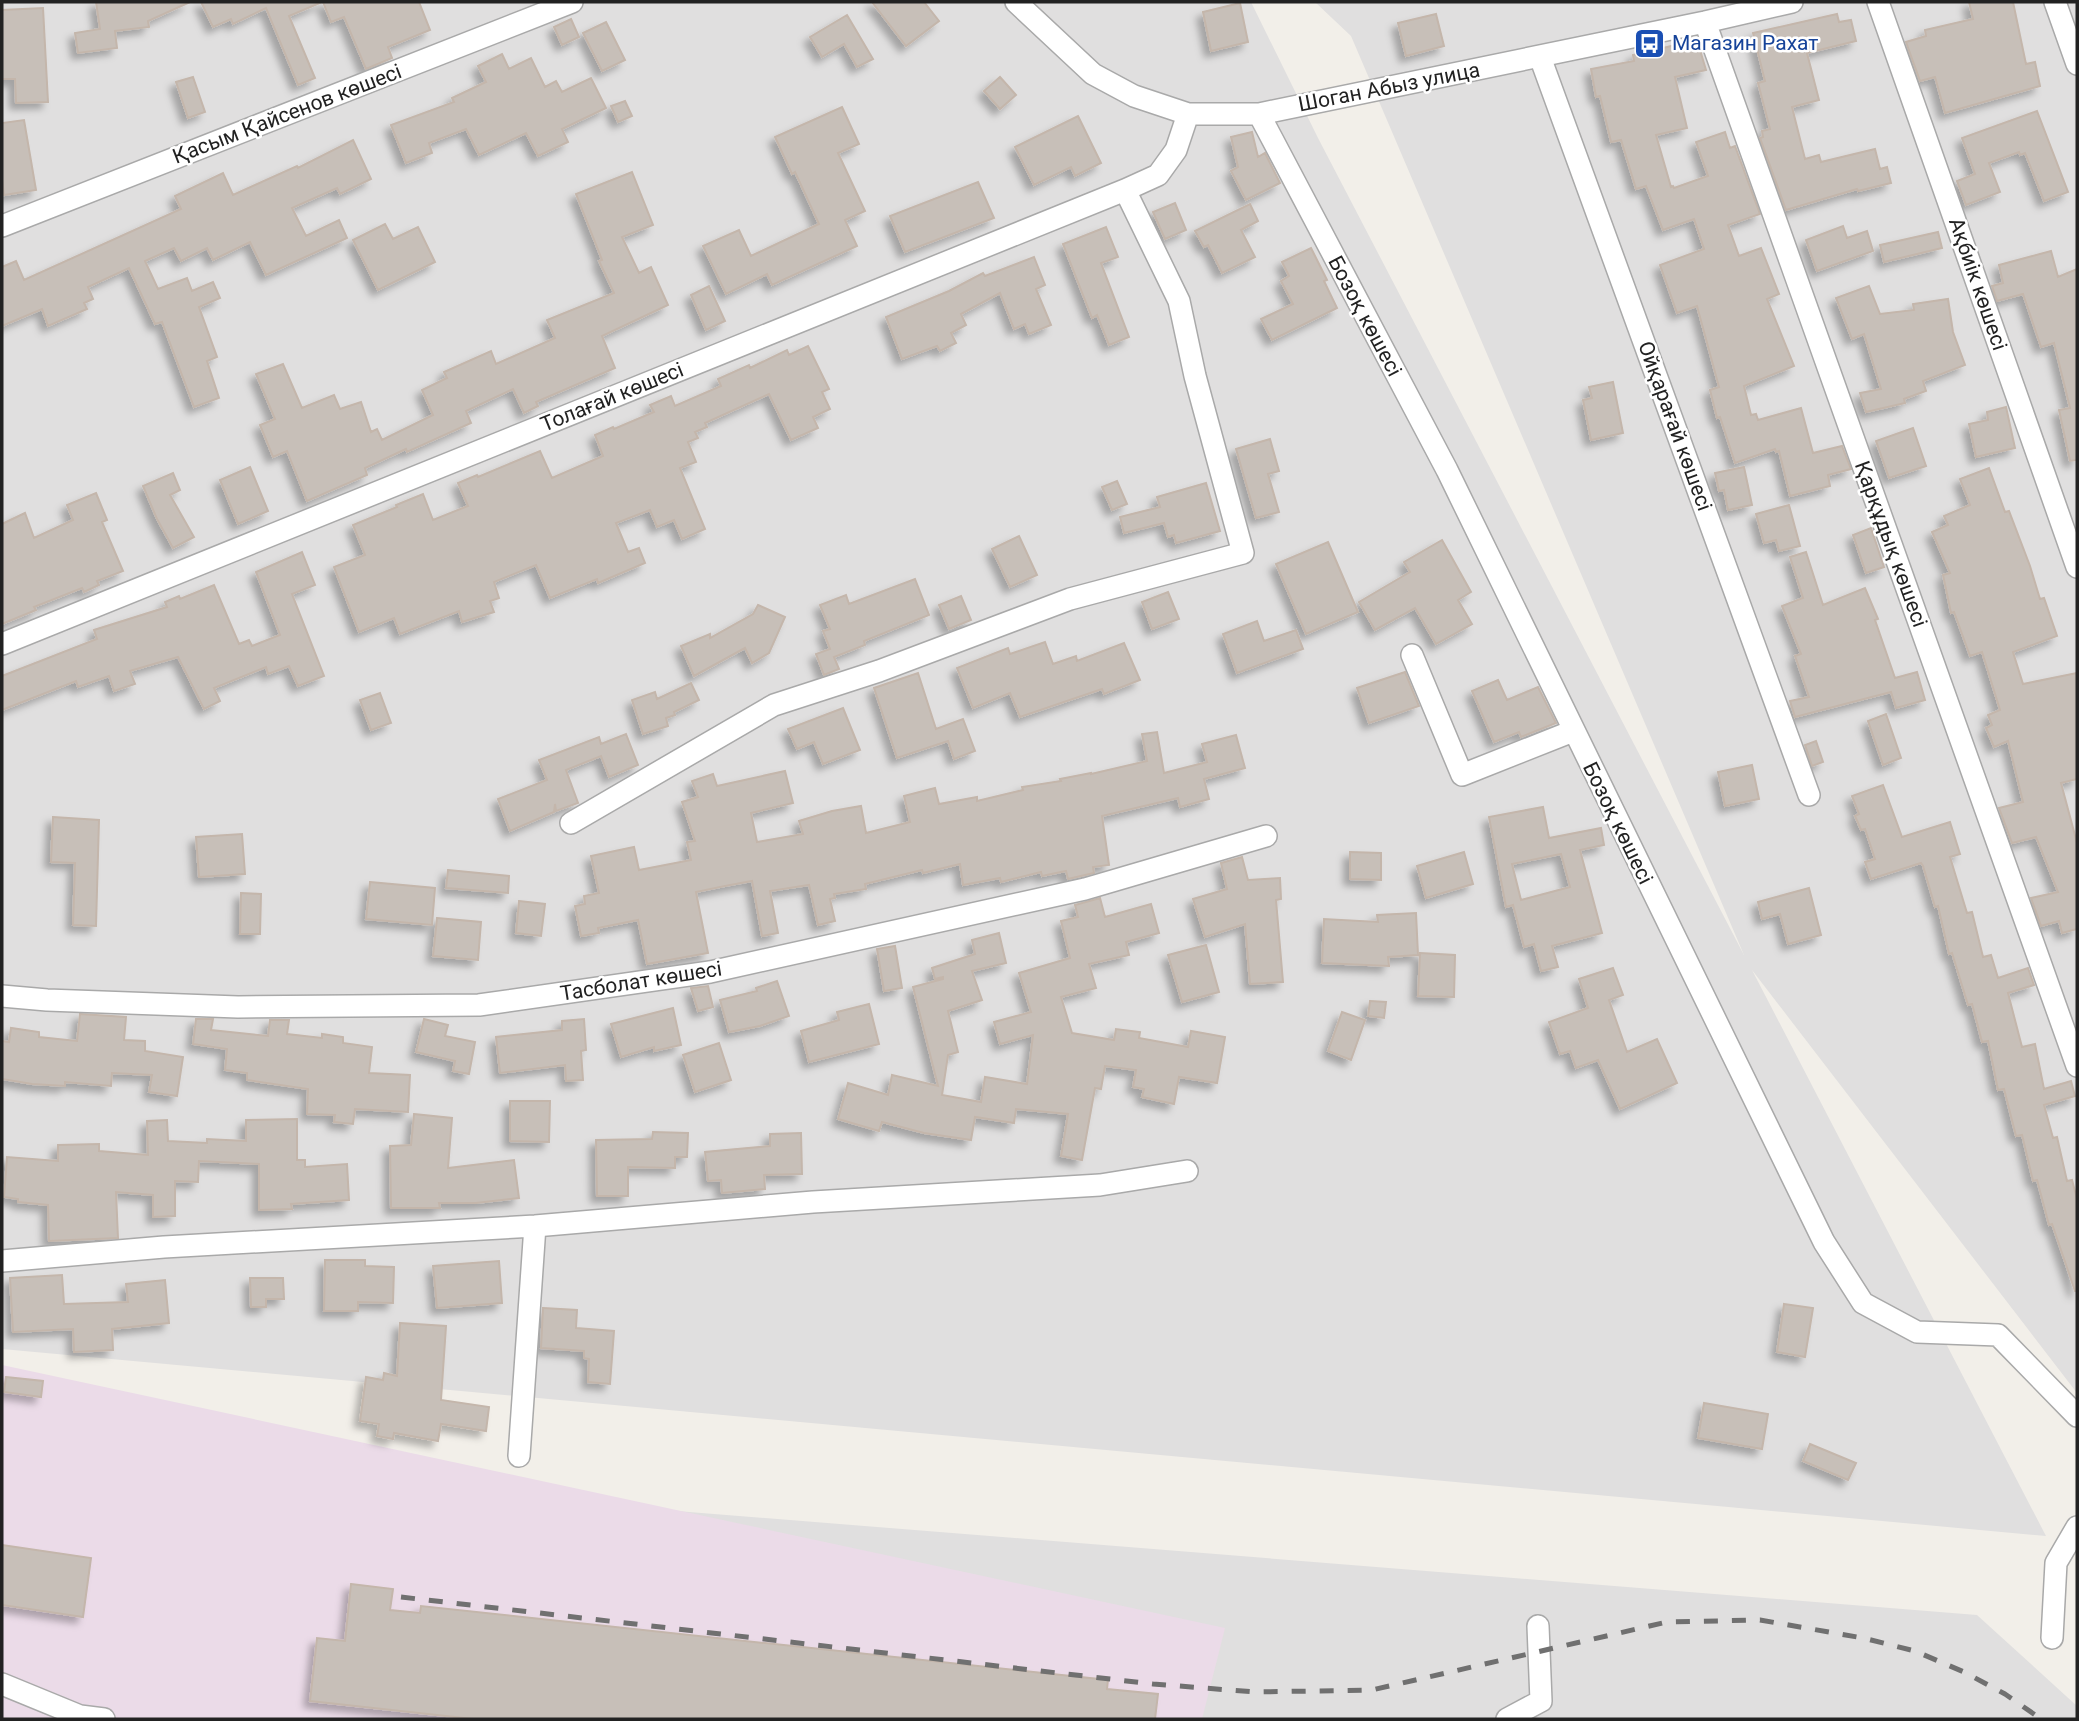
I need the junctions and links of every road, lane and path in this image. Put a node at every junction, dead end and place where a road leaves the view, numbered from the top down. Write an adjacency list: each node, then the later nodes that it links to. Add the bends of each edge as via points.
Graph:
1 (572, 2): 12 (street, Қасым Қайсенов көшесі)
2 (1016, 2): 9 (street, Шоган Абыз улица, via 1093,74 1133,96)
3 (1792, 2): 6 (street, Шоган Абыз улица)
4 (1878, 2): 13 (street, Ақбиік көшесі)
5 (2055, 2): 8 (street)
6 (1705, 22): 7 (street, Шоган Абыз улица); 21 (street, Қарқұдық көшесі)
7 (1540, 57): 10 (street, Шоган Абыз улица); 17 (street, Ойқарағай көшесі)
8 (2077, 64)
9 (1188, 114): 10 (street, Шоган Абыз улица); 11 (street, Толағай көшесі, via 1177,150 1158,174)
10 (1259, 114): 16 (street, Бозоқ көшесі, via 1447,471)
11 (1125, 190): 14 (street, Толағай көшесі); 18 (street, via 1178,301 1243,553 1070,599 774,705)
12 (2, 226)
13 (2077, 566)
14 (2, 644)
15 (1412, 655): 16 (street, via 1462,775)
16 (1573, 731): 25 (street, Бозоқ көшесі, via 1824,1242 1863,1303 1917,1332 1998,1335)
17 (1809, 795)
18 (571, 823)
19 (1266, 836): 20 (street, Тасболат көшесі, via 1085,889 710,972 479,1005 238,1007)
20 (2, 996)
21 (2077, 1066)
22 (1187, 1171): 23 (street, via 1100,1185 813,1202)
23 (535, 1227): 24 (street, via 164,1247); 26 (street)
24 (2, 1261)
25 (2075, 1411)
26 (519, 1455)
27 (2077, 1527): 29 (street, via 2056,1563)
28 (1538, 1626): 32 (street, via 1541,1701)
29 (2052, 1638)
30 (2, 1684): 31 (street, via 80,1716)
31 (104, 1719)
32 (1507, 1719)

